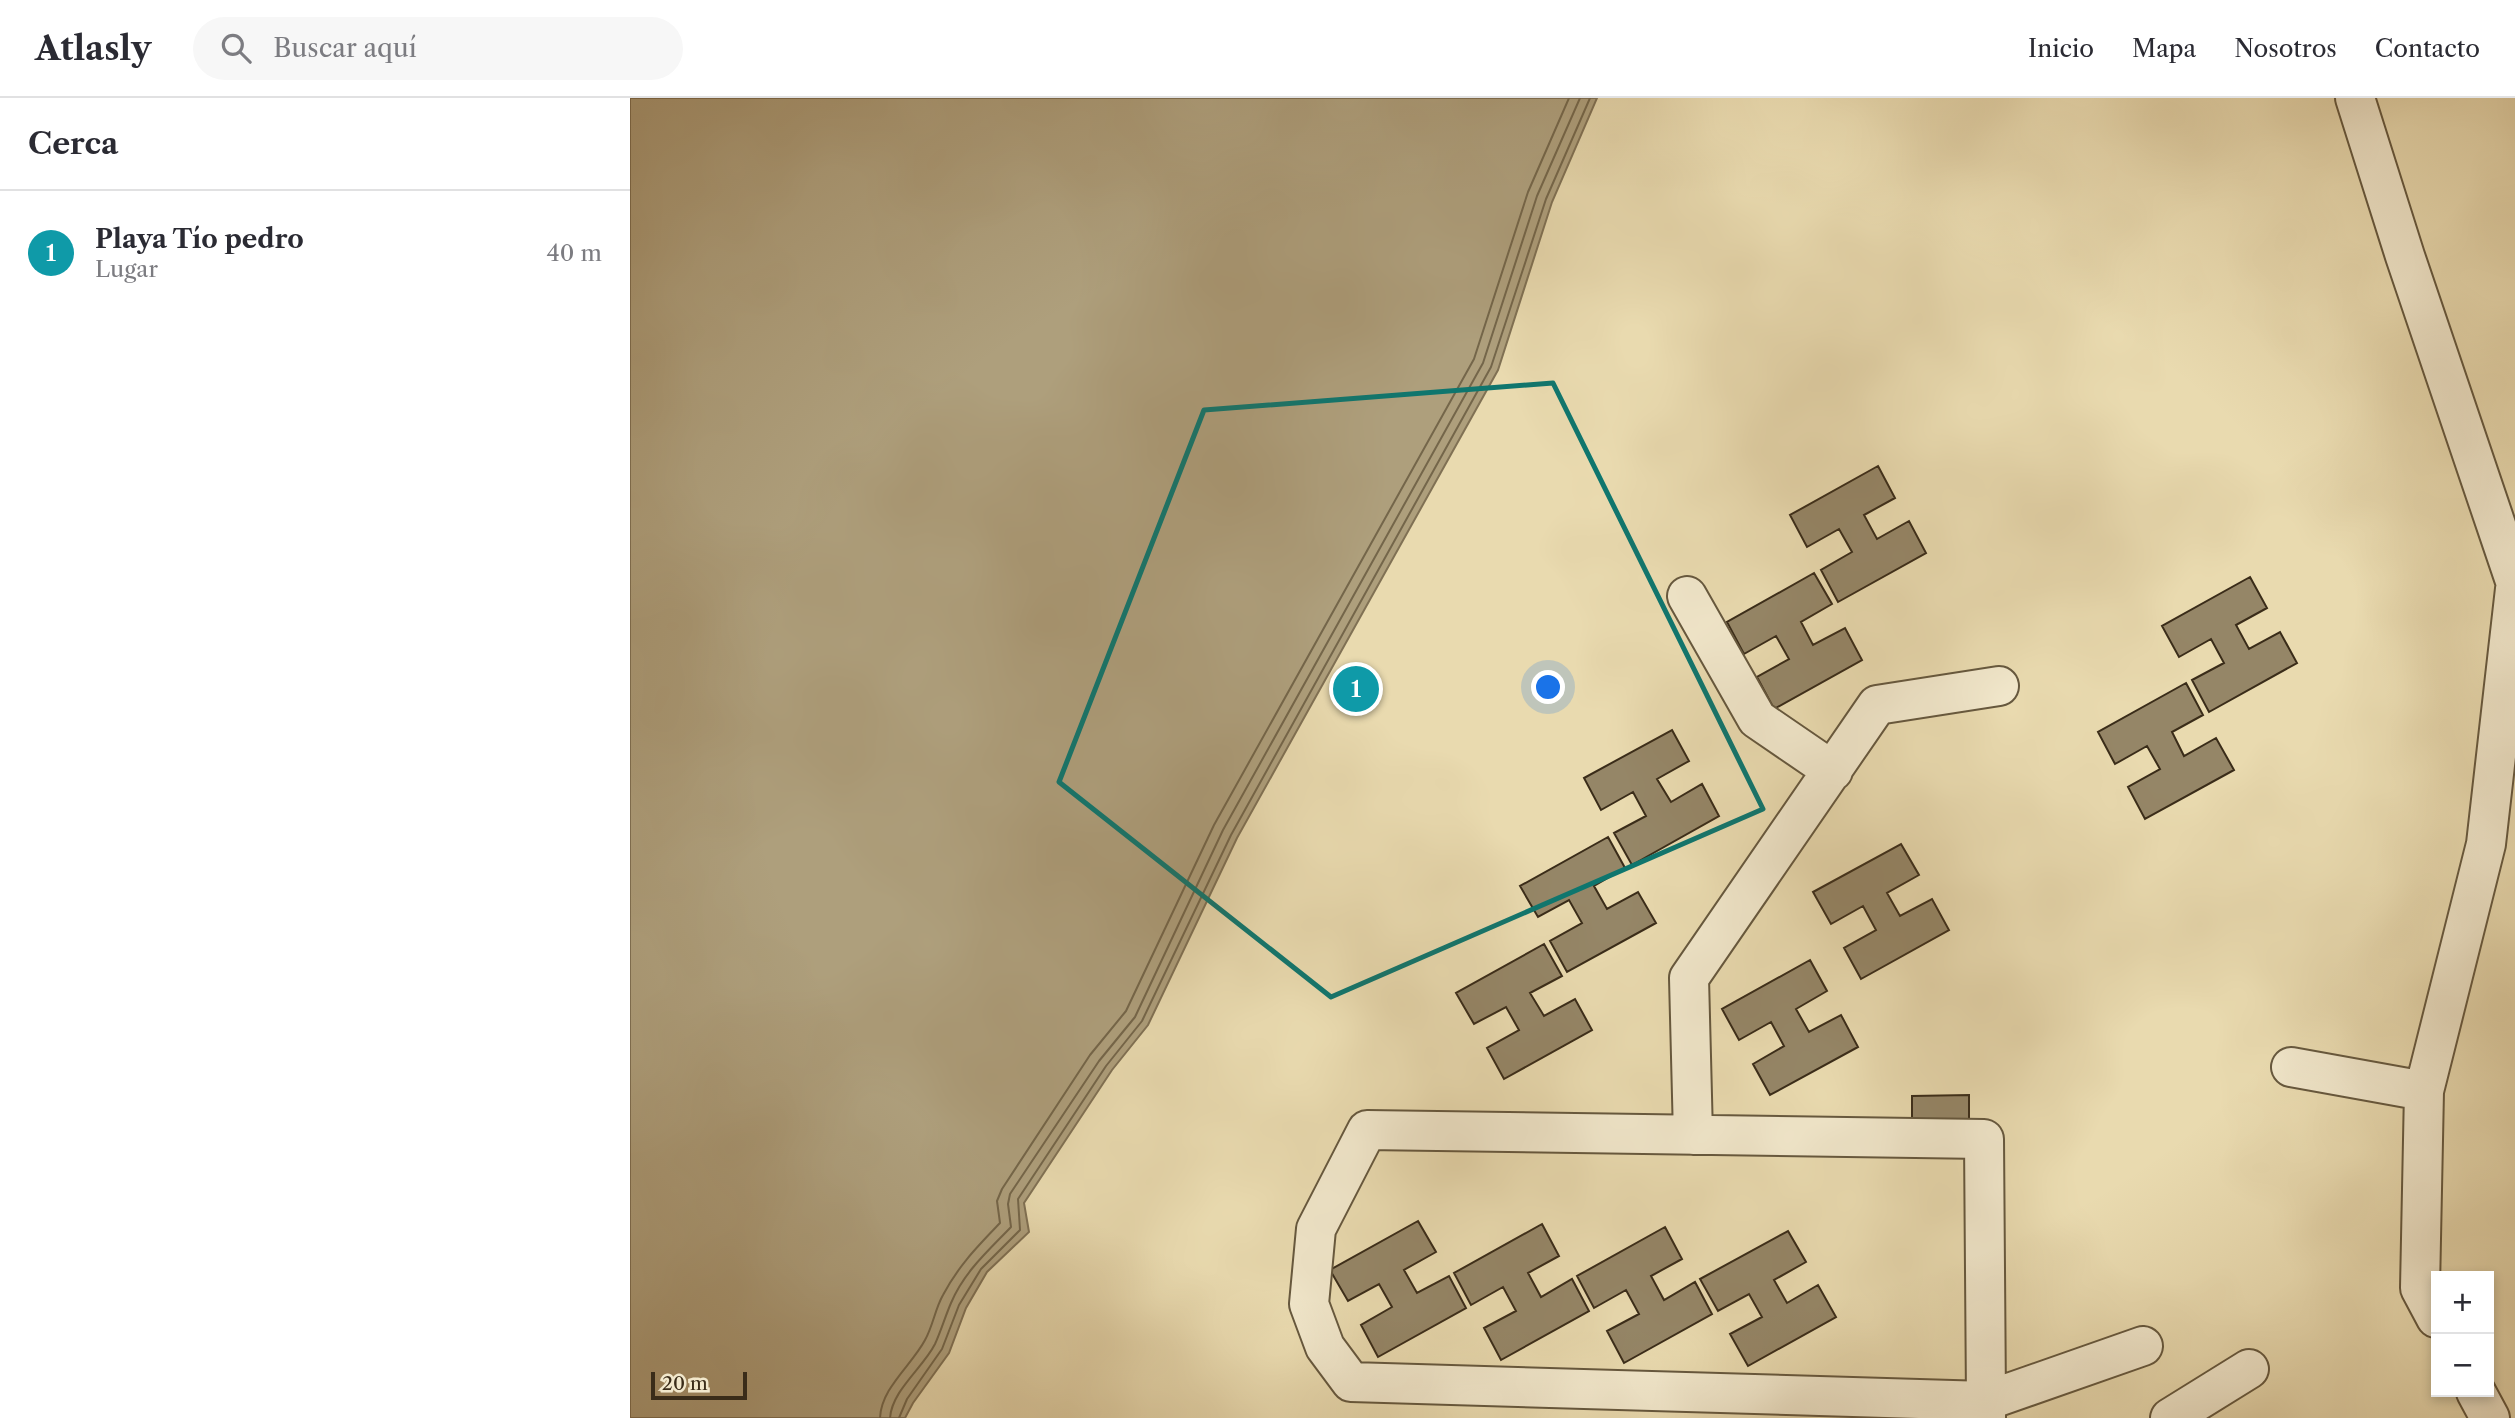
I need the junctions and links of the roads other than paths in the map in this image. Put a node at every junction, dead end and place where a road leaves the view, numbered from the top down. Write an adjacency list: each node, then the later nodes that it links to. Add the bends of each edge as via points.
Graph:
1 (2355, 98): 2 (street)
2 (2515, 581)
3 (2515, 590): 8 (street, via 2486,844)
4 (1687, 596): 6 (street, via 1757,719)
5 (1999, 686): 6 (street, via 1877,705)
6 (1833, 771): 9 (street, via 1689,978)
7 (2291, 1067): 8 (street)
8 (2424, 1091): 10 (street, via 2420,1288)
9 (1693, 1135): 14 (street, via 1984,1139); 14 (street, via 1367,1130 1316,1229 1309,1304 1325,1347 1351,1382)
10 (2431, 1309)
11 (2143, 1346): 14 (street)
12 (2249, 1368): 15 (street)
13 (2479, 1397): 16 (street)
14 (1986, 1410)
15 (2170, 1418)
16 (2490, 1418)

